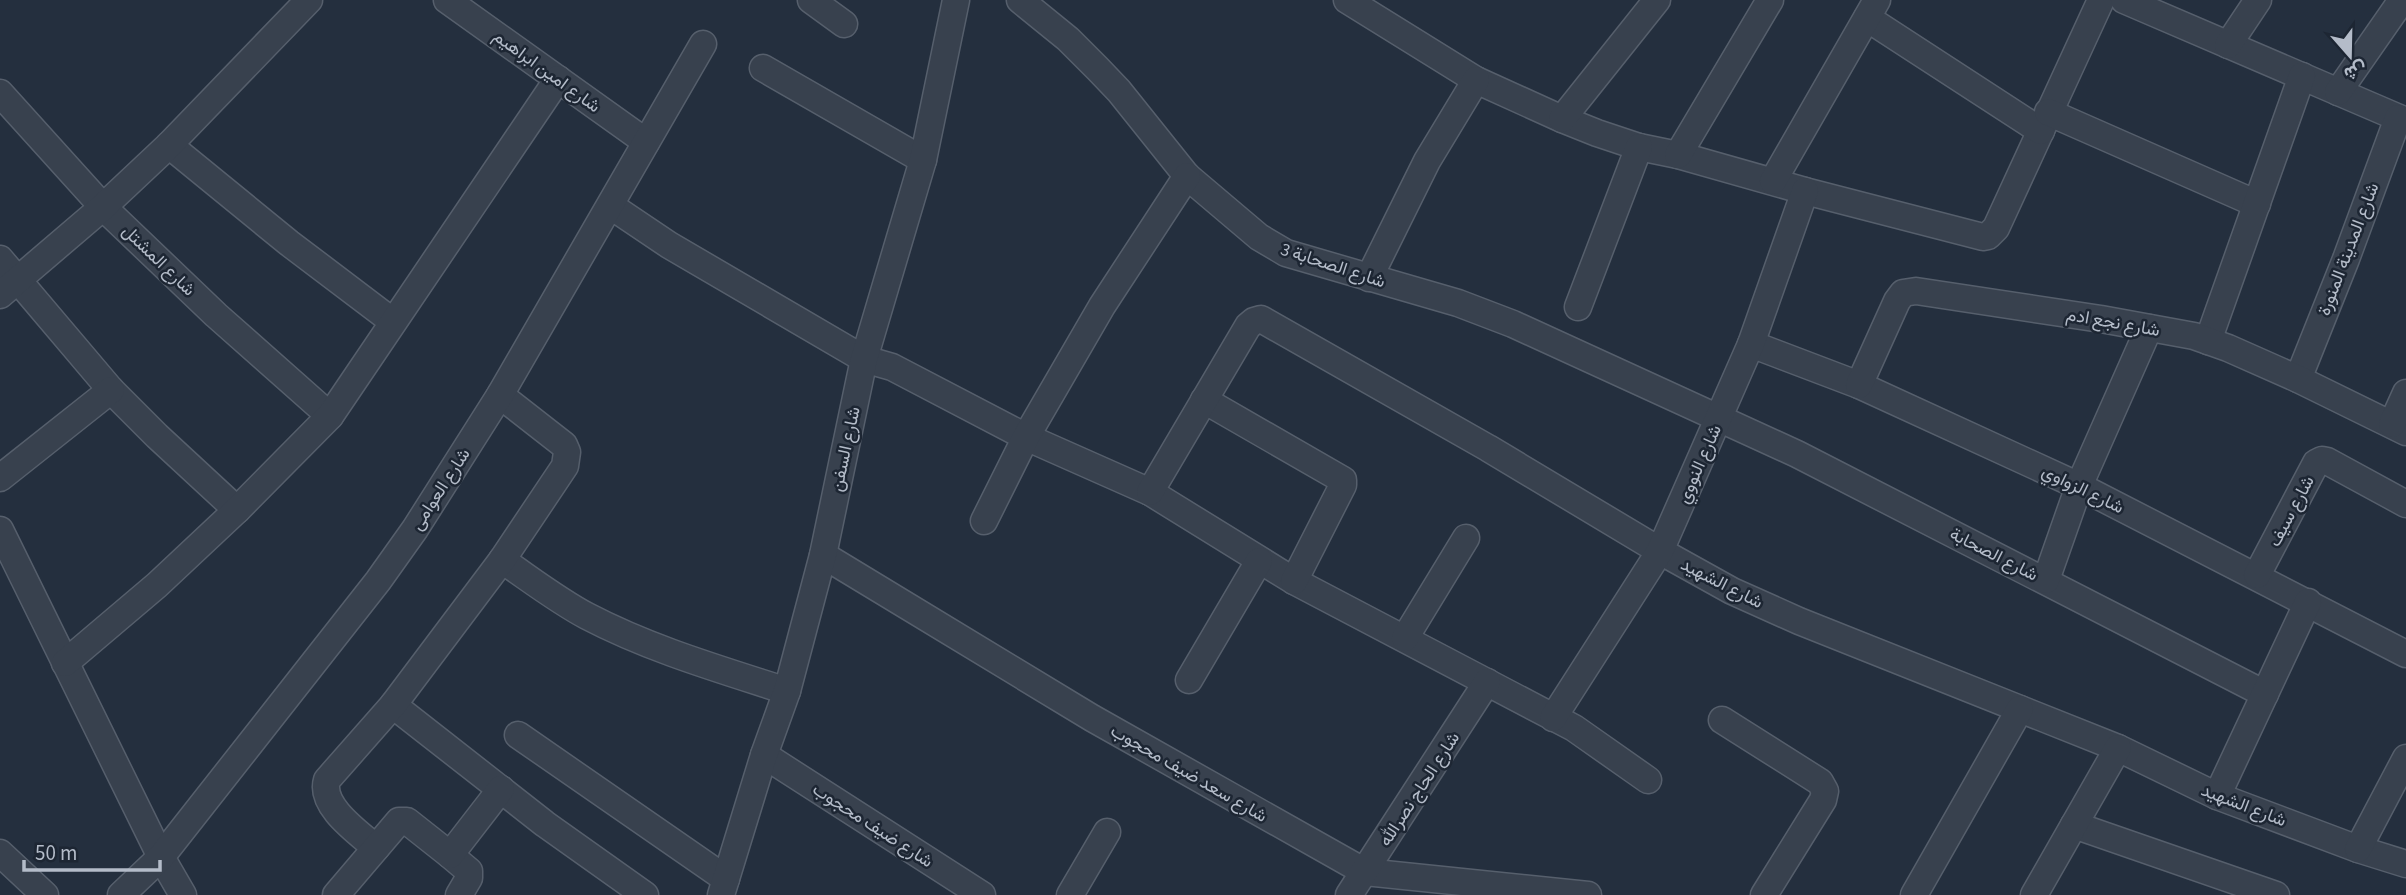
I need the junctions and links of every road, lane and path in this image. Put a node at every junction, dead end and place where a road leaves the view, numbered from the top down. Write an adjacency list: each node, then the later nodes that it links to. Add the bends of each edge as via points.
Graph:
1 (309, 0): 27 (street)
2 (447, 0): 19 (street, شارع امين ابراهيم)
3 (811, 0): 14 (street)
4 (956, 0): 30 (street, شارع السفن)
5 (1020, 0): 31 (street, شارع الصحابة 3, via 1068,39 1119,91)
6 (1347, 0): 20 (street)
7 (1657, 0): 23 (street)
8 (1770, 0): 29 (street)
9 (2101, 0): 25 (street)
10 (2124, 0): 16 (street)
11 (2258, 0): 16 (street)
12 (2402, 0): 21 (street)
13 (1872, 9): 25 (street); 32 (street)
14 (845, 24)
15 (703, 44): 26 (street, شارع العوامى)
16 (2228, 45): 18 (street)
17 (763, 68): 30 (street)
18 (2302, 76): 21 (street); 34 (street)
19 (558, 79): 26 (street, شارع امين ابراهيم); 41 (street)
20 (1476, 80): 23 (street); 38 (street, via 1427,161)
21 (2338, 92): 24 (street)
22 (0, 93): 36 (street, شارع المشتل)
23 (1562, 119): 28 (street)
24 (2402, 120): 46 (street, شارع المدينة المنورة)
25 (2045, 122): 33 (street, via 1996,228 1988,236 1975,237); 34 (street)
26 (646, 142): 35 (street, شارع العوامى)
27 (169, 145): 36 (street); 41 (street)
28 (1639, 147): 29 (street); 40 (street)
29 (1678, 155): 32 (street)
30 (923, 160): 45 (street, شارع السفن)
31 (1187, 176): 38 (street, شارع الصحابة 3, via 1259,237 1286,253); 55 (street, via 1102,306)
32 (1773, 181): 33 (street)
33 (1805, 191): 44 (street, شارع النووي)
34 (2257, 204): 43 (street)
35 (611, 206): 45 (street); 50 (street, شارع العوامى)
36 (103, 207): 39 (street); 52 (street, شارع المشتل)
37 (0, 259): 39 (street)
38 (1369, 278): 53 (street, شارع الصحابة 3, via 1484,311)
39 (9, 288): 48 (street)
40 (1578, 307)
41 (392, 321): 52 (street)
42 (2149, 328): 43 (street, شارع نجع ادم); 47 (street, شارع نجع ادم, via 1909,291 1897,301); 57 (street)
43 (2208, 341): 46 (street, شارع نجع ادم)
44 (1751, 344): 47 (street, شارع الزواوي); 53 (street, شارع النووي)
45 (864, 359): 55 (street, via 892,367); 65 (street, شارع السفن)
46 (2298, 379): 54 (street, شارع نجع ادم)
47 (1860, 385): 57 (street, شارع الزواوي)
48 (111, 390): 56 (street); 60 (street)
49 (2406, 393): 54 (street)
50 (500, 395): 66 (street, via 567,452 565,466); 96 (street, شارع العوامى, via 379,581)
51 (1204, 400): 58 (street, شارع الشهيد); 64 (street, شارع الشهيد, via 1248,326 1261,319); 70 (street, via 1343,480)
52 (330, 416): 60 (street)
53 (1720, 418): 64 (street, شارع النووي); 69 (street, شارع الصحابة)
54 (2399, 428)
55 (1026, 437): 58 (street); 61 (street)
56 (0, 478)
57 (2079, 486): 68 (street, شارع الزواوي); 69 (street)
58 (1150, 492): 67 (street)
59 (2406, 504): 68 (street, شارع سيف, via 2320,460)
60 (237, 510): 74 (street)
61 (984, 521)
62 (0, 530): 74 (street)
63 (1466, 538): 72 (street)
64 (1660, 551): 80 (street, شارع الشهيد, via 1732,591 1800,621); 81 (street, شارع النووي)
65 (823, 555): 77 (street, شارع السفن); 98 (street, شارع سعد ضيف محجوب, via 1092,718)
66 (502, 560): 77 (street, via 588,617 647,644); 79 (street)
67 (1259, 561): 70 (street); 75 (street)
68 (2257, 575): 71 (street, شارع الزواوي)
69 (2046, 580): 78 (street, شارع الصحابة)
70 (1294, 581): 72 (street)
71 (2308, 602): 73 (street, شارع الزواوي); 78 (street)
72 (1405, 638): 76 (street)
73 (2406, 654)
74 (65, 663): 96 (street)
75 (1189, 680)
76 (1487, 682): 81 (street); 98 (street, شارع الحاج نصرالله)
77 (787, 691): 85 (street, شارع السفن)
78 (2265, 694): 89 (street)
79 (393, 705): 88 (street); 92 (street, via 325,787 330,802 348,824)
80 (2020, 709): 84 (street, شارع الشهيد); 111 (street)
81 (1553, 718): 87 (street, via 1574,727)
82 (1722, 720): 110 (street, via 1820,782 1825,791)
83 (518, 735): 99 (street)
84 (2118, 748): 89 (street, شارع الشهيد); 90 (street)
85 (764, 755): 99 (street, شارع السفن); 100 (street, شارع ضيف محجوب)
86 (2406, 758): 93 (street)
87 (1648, 780)
88 (501, 789): 95 (street); 106 (street)
89 (2217, 796): 93 (street, شارع الشهيد)
90 (2074, 825): 112 (street); 113 (street)
91 (1107, 832): 107 (street)
92 (376, 848): 95 (street, via 404,819); 104 (street)
93 (2358, 849): 97 (street, شارع الشهيد)
94 (0, 853): 101 (street)
95 (450, 855): 105 (street, via 469,871)
96 (161, 857): 102 (street, شارع العوامى); 103 (street)
97 (2406, 864)
98 (1365, 872): 108 (street, شارع الحاج نصرالله); 109 (street, شارع سعد ضيف محجوب)
99 (724, 887)
100 (970, 892)
101 (45, 895)
102 (121, 895)
103 (183, 895)
104 (336, 895)
105 (459, 895)
106 (645, 895)
107 (1070, 895)
108 (1349, 895)
109 (1588, 895)
110 (1764, 895)
111 (1914, 895)
112 (2034, 895)
113 (2276, 895)

